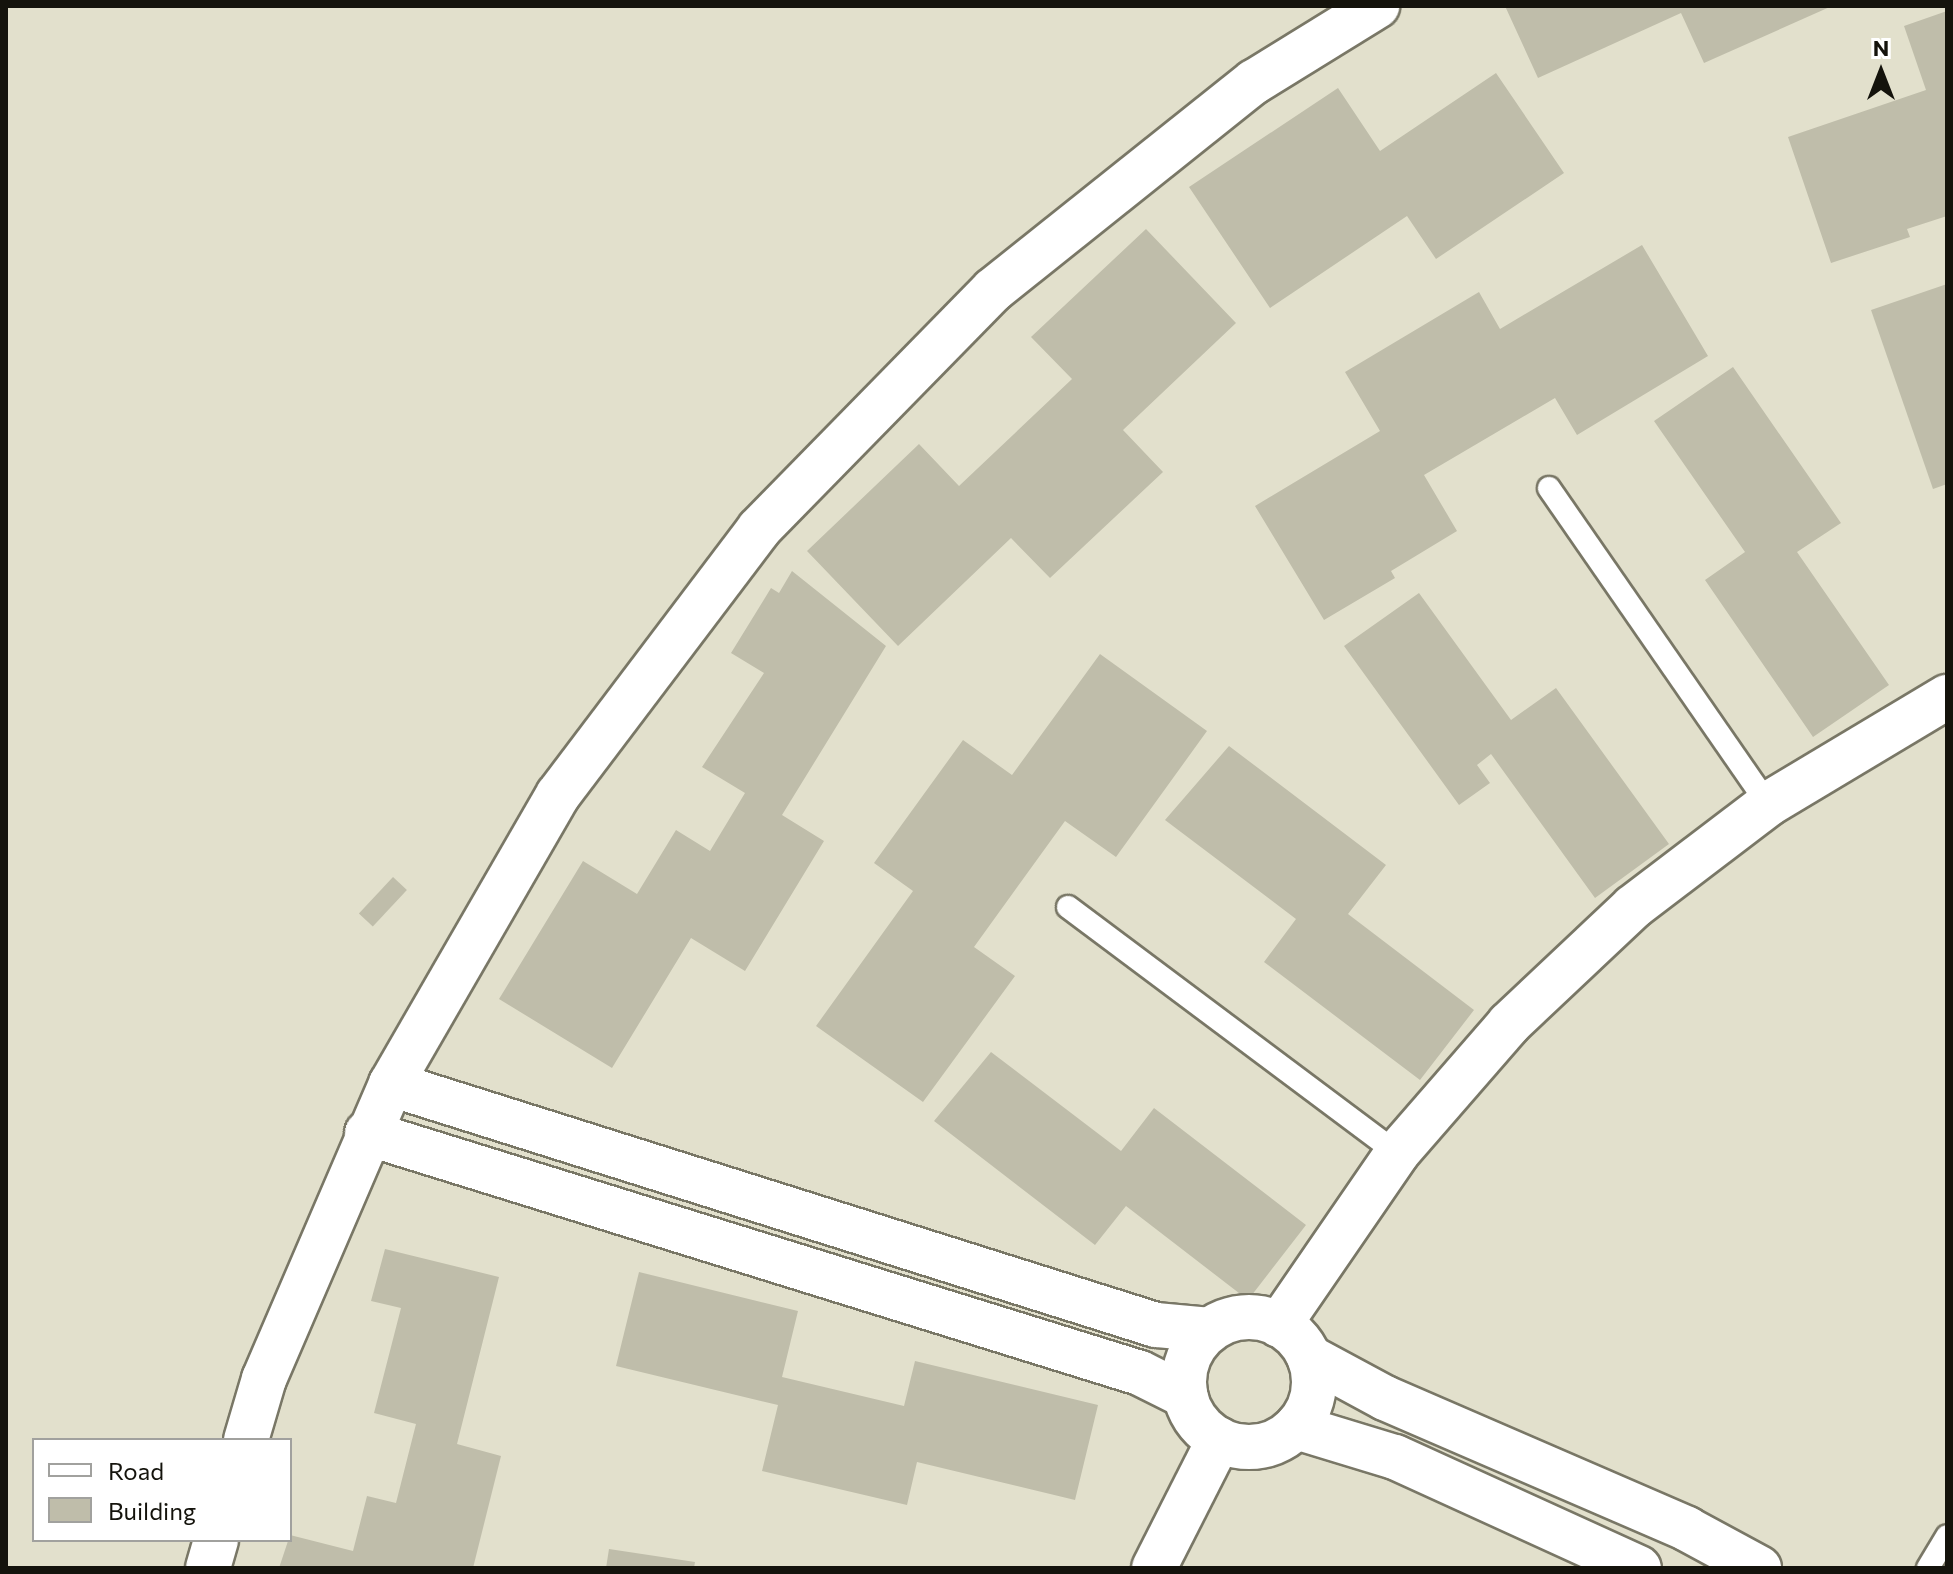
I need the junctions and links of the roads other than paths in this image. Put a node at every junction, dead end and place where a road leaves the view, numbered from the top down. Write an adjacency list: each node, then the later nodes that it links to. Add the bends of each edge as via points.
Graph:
1 (1377, 6): 6 (street, via 1254,82 993,290 759,529 558,795)
2 (1549, 488): 4 (lane)
3 (1947, 697): 4 (street)
4 (1768, 804): 8 (street, via 1610,929 1509,1024)
5 (1068, 907): 8 (lane)
6 (391, 1084): 7 (street); 10 (street, via 1156,1325)
7 (367, 1133): 12 (street, via 1140,1373); 14 (street, via 264,1379)
8 (1397, 1153): 9 (street)
9 (1279, 1325): 10 (street, via 1243,1318); 11 (street)
10 (1210, 1330): 12 (street, via 1191,1353)
11 (1309, 1357): 13 (street, via 1314,1386); 21 (street, via 1385,1398 1687,1529)
12 (1186, 1396): 15 (street, via 1198,1422)
13 (1296, 1427): 15 (street, via 1260,1446); 20 (street, via 1395,1457)
14 (247, 1438)
15 (1219, 1440): 19 (street)
16 (1947, 1536): 22 (lane)
17 (215, 1542): 18 (street)
18 (208, 1568)
19 (1154, 1568)
20 (1639, 1568)
21 (1759, 1568)
22 (1928, 1568)

